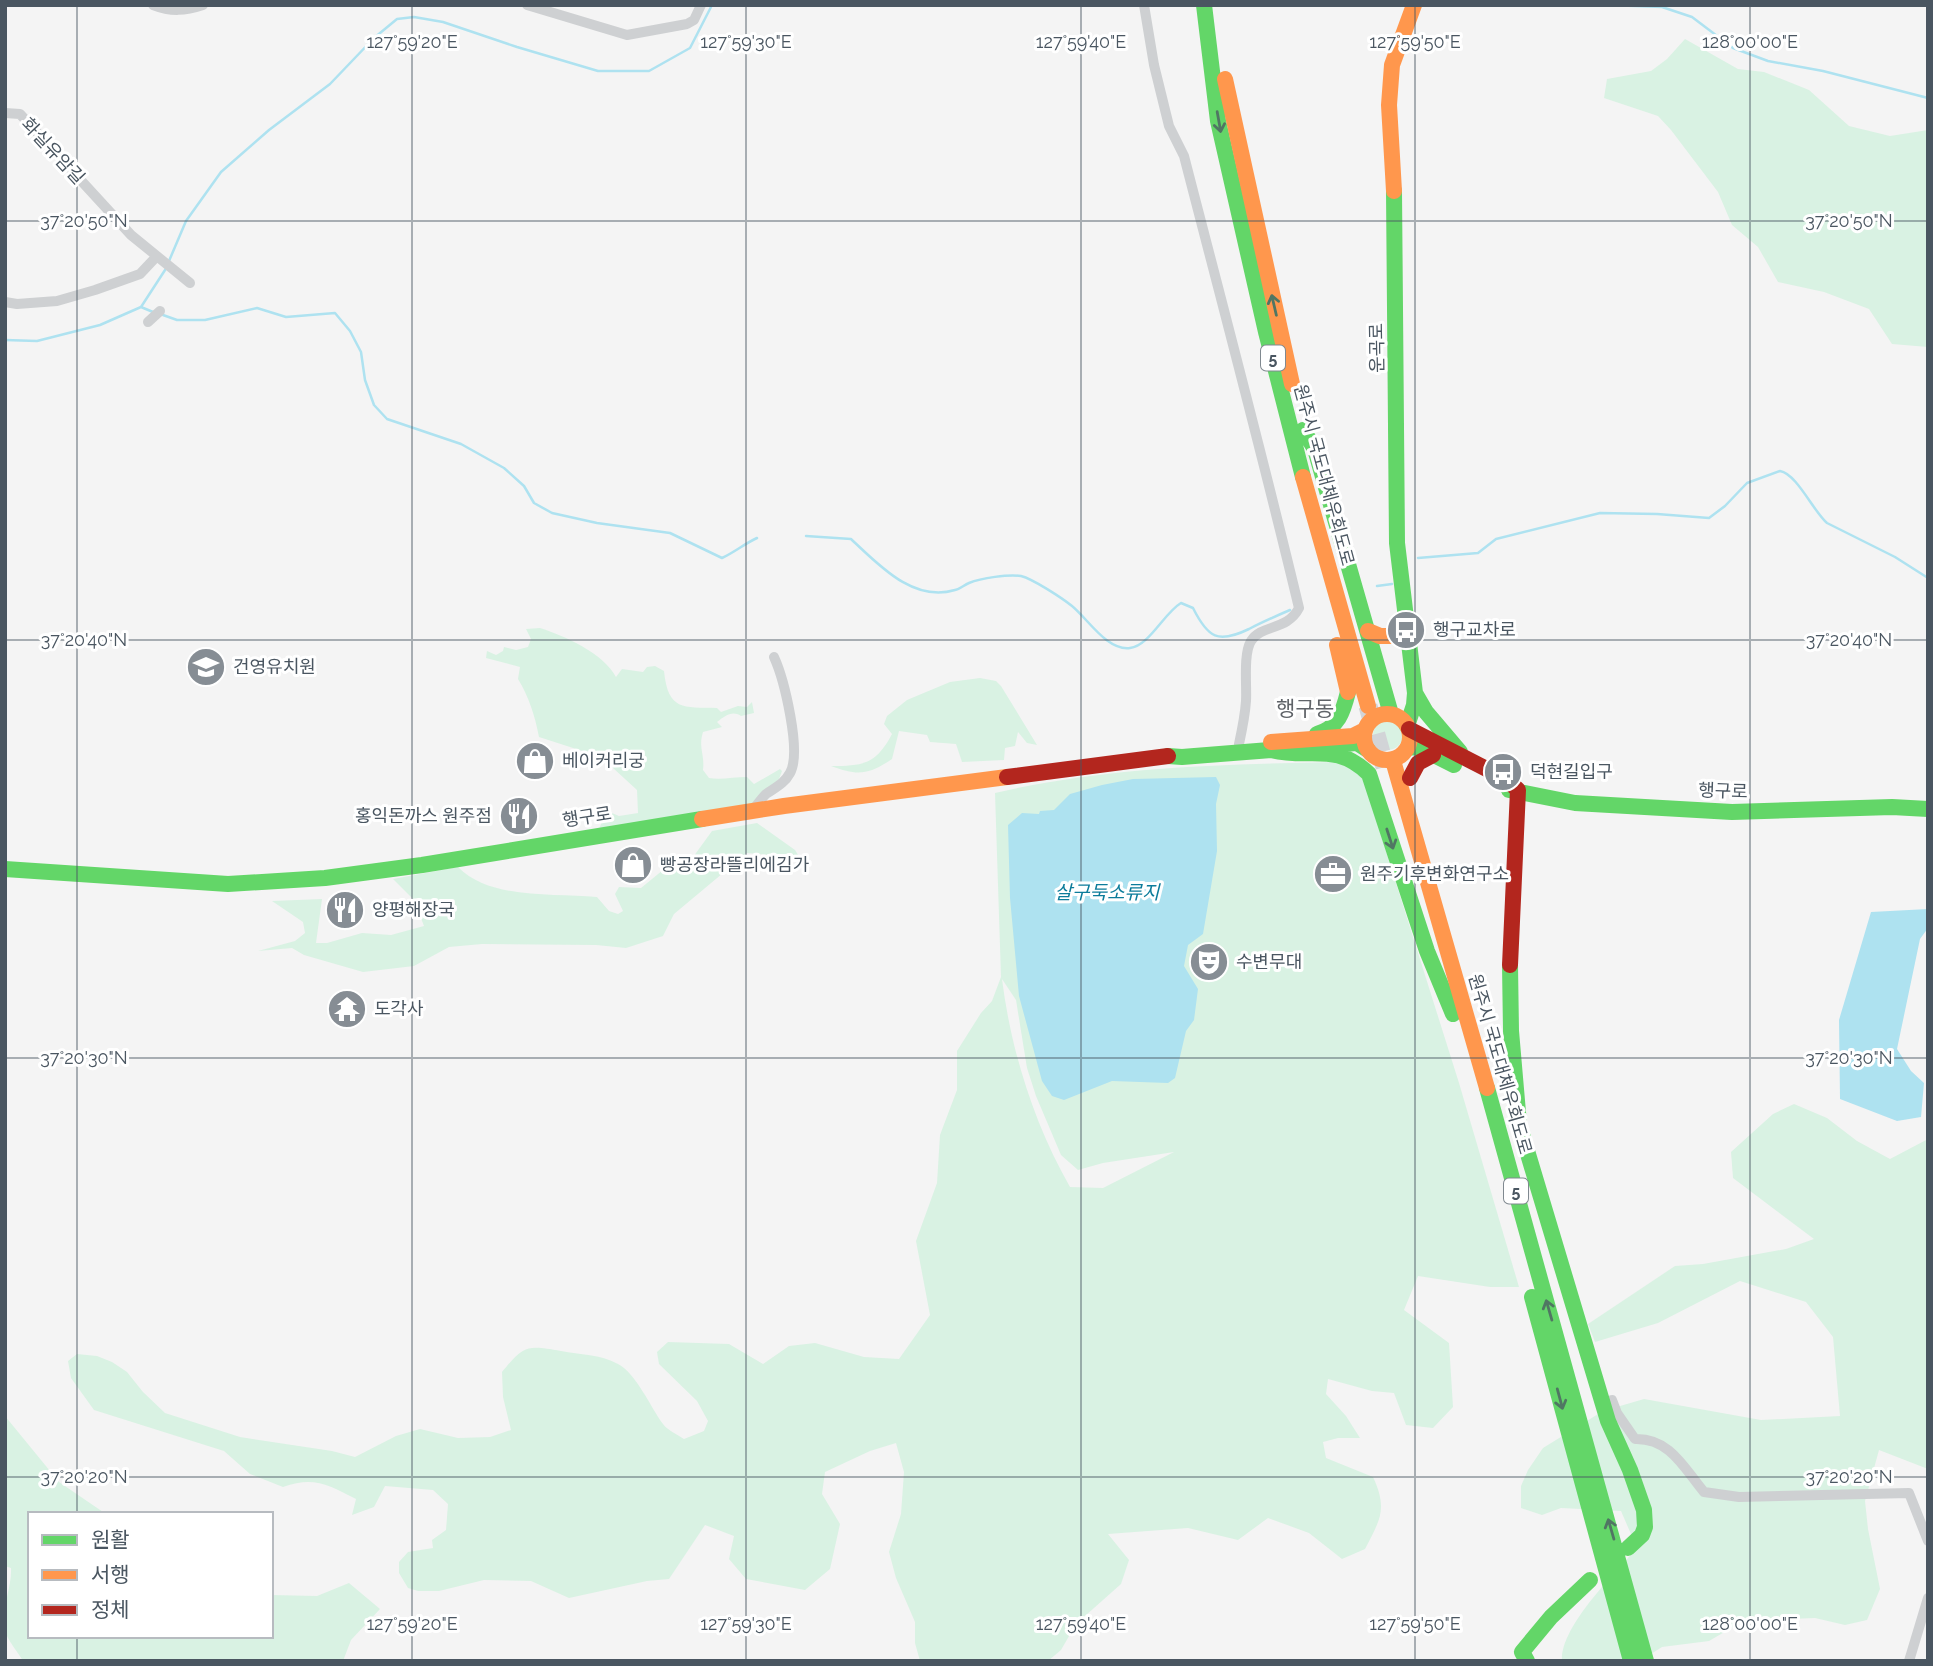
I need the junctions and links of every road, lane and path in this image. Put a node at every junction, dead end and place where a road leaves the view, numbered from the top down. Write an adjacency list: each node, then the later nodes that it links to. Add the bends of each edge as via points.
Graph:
1 (153, 5): 2 (street, via 184,11)
2 (203, 5)
3 (527, 5): 4 (street, via 627,35 687,24)
4 (701, 5)
5 (1143, 5): 24 (street, via 1169,126 1184,156 1299,608 1293,618 1251,641)
6 (1204, 5): 15 (main road, 원주시 국도대체우회도로 / 5, one-way to 15, via 1218,121)
7 (1218, 5): 15 (main road, 5, one-way to 7, via 1226,92)
8 (1413, 5): 16 (main road, 운곡로, via 1392,65 1389,105 1397,543)
9 (5, 113): 10 (street, 화실유암길, via 20,114)
10 (156, 257): 11 (street, 화실유암길); 12 (street, via 140,274 94,290 57,301)
11 (187, 281)
12 (5, 302)
13 (160, 312): 14 (street)
14 (148, 323)
15 (1296, 430): 17 (main road, via 1315,449); 19 (main road, via 1289,455); 21 (main road, 5)
16 (1405, 625): 17 (main road, via 1396,636); 20 (main road, 운곡로)
17 (1368, 631): 22 (main road)
18 (774, 657): 35 (street, via 796,749 792,770 783,784 765,795)
19 (1348, 692): 23 (main road); 25 (main road, via 1342,714 1327,732 1280,738)
20 (1415, 693): 22 (main road); 30 (main road)
21 (1373, 704)
22 (1401, 721): 23 (main road, via 1376,717); 29 (main road, via 1410,735); 30 (main road, via 1417,735)
23 (1366, 728): 25 (main road, 행구로, via 1353,736); 26 (main road)
24 (1240, 744): 25 (main road, 행구로); 27 (main road, 행구로, via 1181,749)
25 (1271, 746): 26 (main road, 행구로, via 1352,743); 27 (main road, 행구로, via 1182,758); 31 (main road, via 1282,754 1343,754)
26 (1369, 752): 29 (main road, via 1388,760); 31 (main road)
27 (1173, 755): 35 (main road, 행구로)
28 (1433, 755): 29 (main road, 행구로, via 1420,748); 32 (main road, via 1419,760); 33 (main road, 행구로, via 1504,790)
29 (1398, 758): 32 (main road); 37 (main road, 원주시 국도대체우회도로 / 5)
30 (1465, 758): 33 (main road, via 1507,779)
31 (1369, 774): 37 (main road, one-way to 37, via 1427,951)
32 (1410, 778): 37 (main road, via 1455,939)
33 (1518, 790): 34 (main road, 행구로, via 1576,803 1732,812); 38 (main road, via 1509,981 1520,1124)
34 (1928, 808)
35 (752, 811): 36 (main road, 행구로, via 325,878 228,884)
36 (5, 869)
37 (1460, 1012): 43 (main road, 원주시 국도대체우회도로 / 5)
38 (1602, 1403): 39 (street, via 1612,1400 1635,1439 1667,1446 1704,1492 1739,1497 1909,1493); 40 (main road, via 1644,1510 1642,1535)
39 (1928, 1541)
40 (1628, 1548)
41 (1590, 1580): 44 (main road, via 1522,1652)
42 (1928, 1598): 47 (street)
43 (1628, 1618): 45 (main road, 5); 46 (main road, 5)
44 (1527, 1661)
45 (1631, 1661)
46 (1646, 1661)
47 (1909, 1661)

